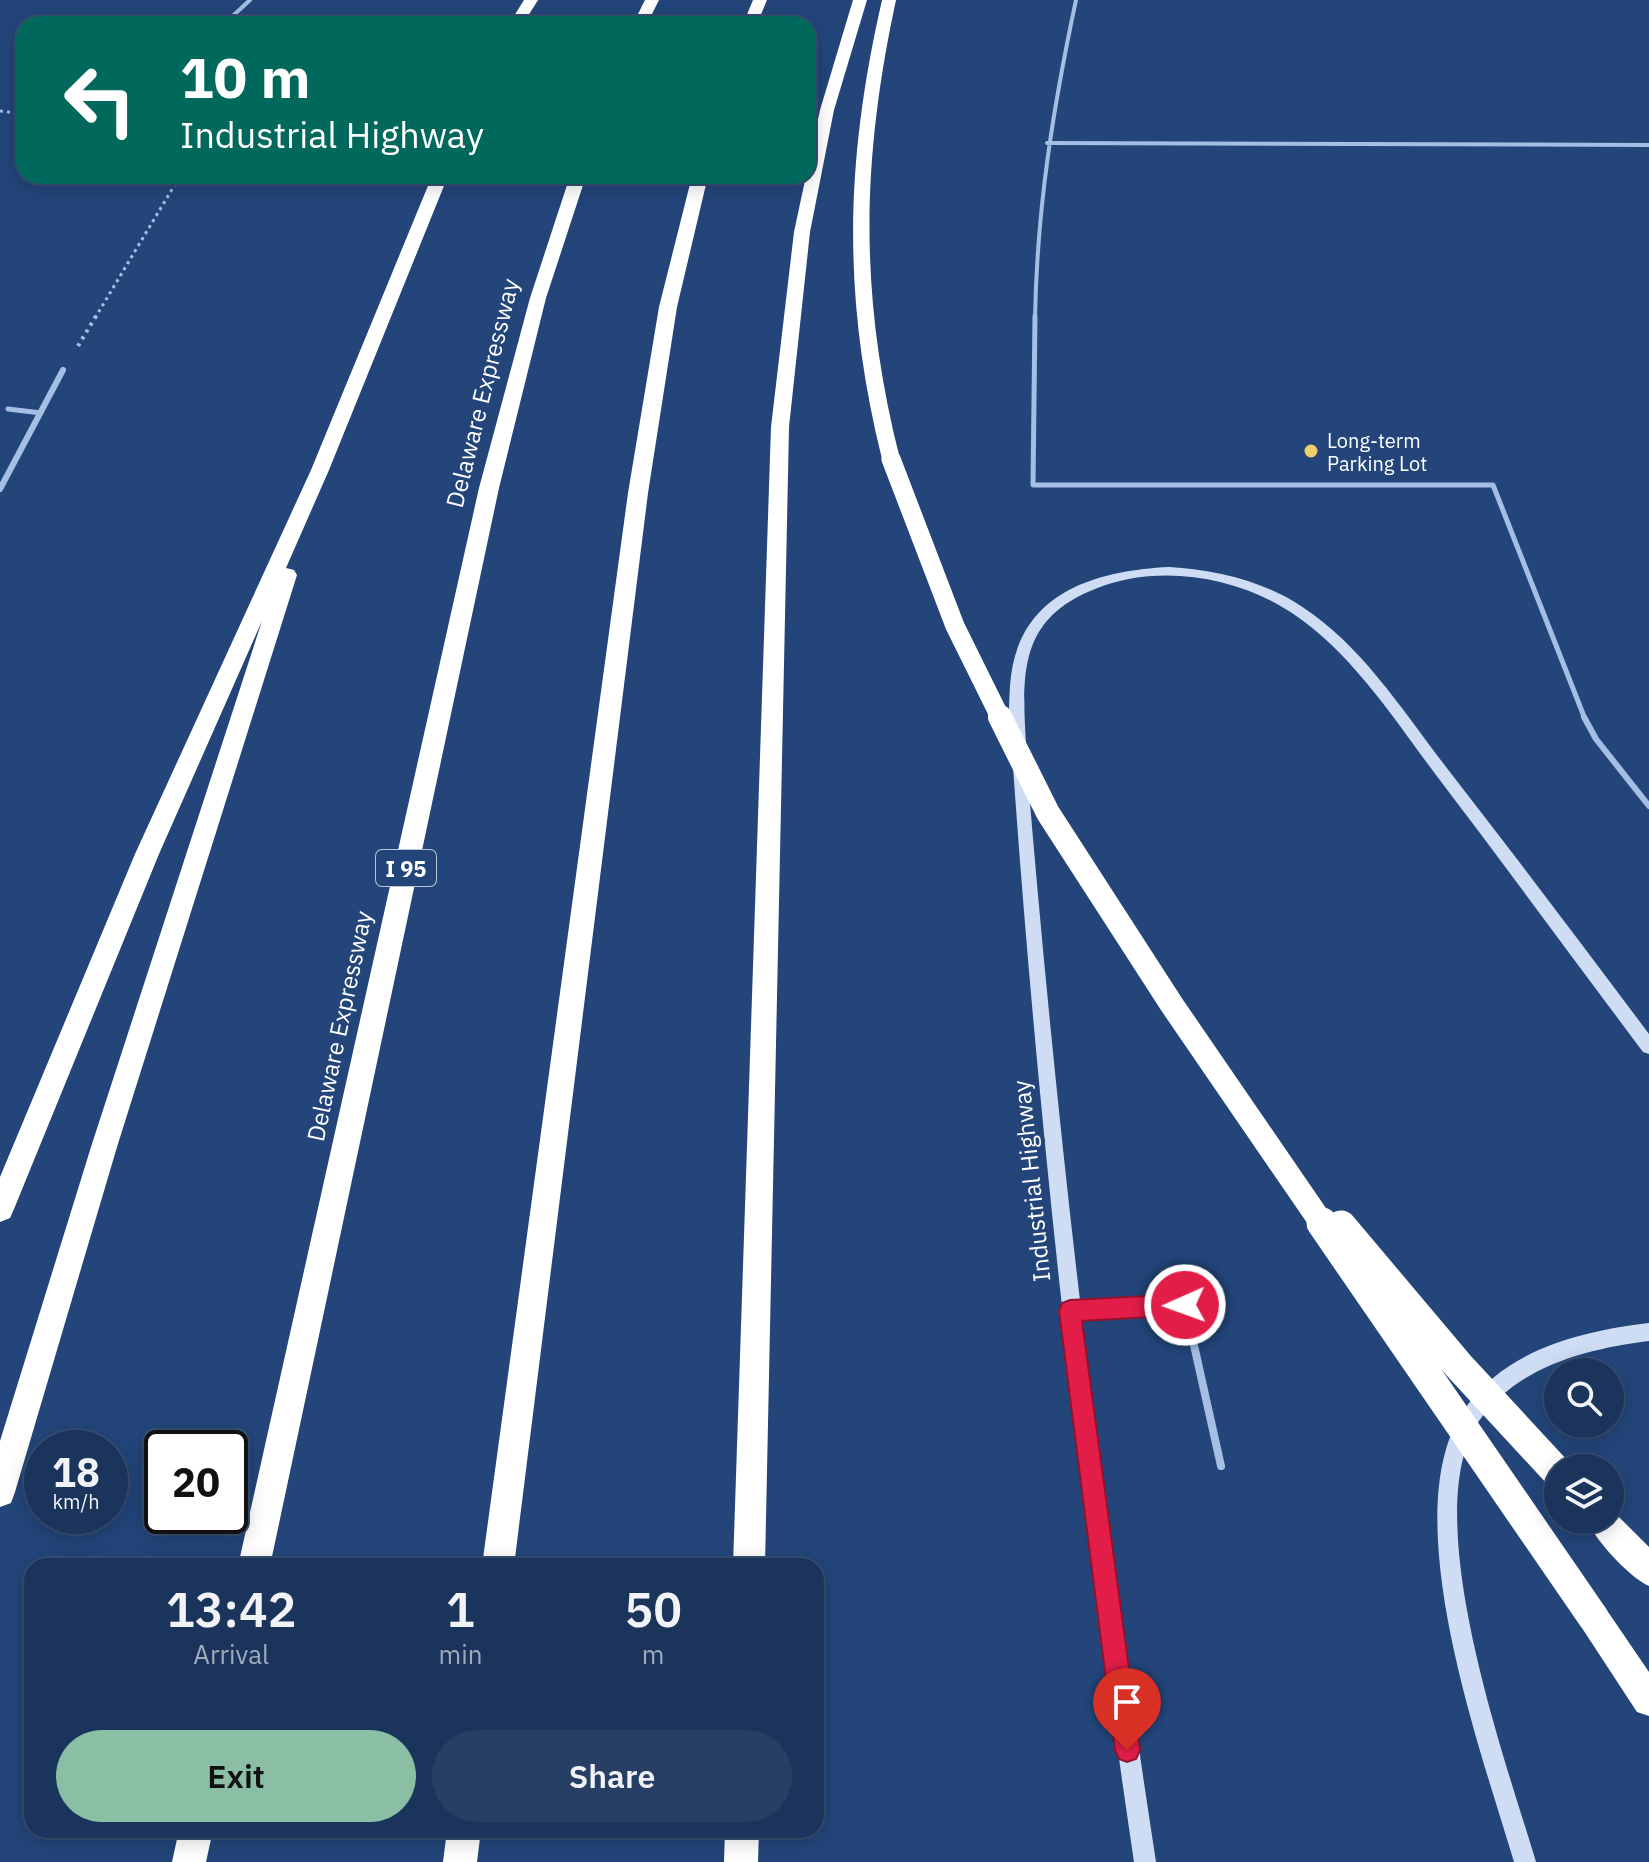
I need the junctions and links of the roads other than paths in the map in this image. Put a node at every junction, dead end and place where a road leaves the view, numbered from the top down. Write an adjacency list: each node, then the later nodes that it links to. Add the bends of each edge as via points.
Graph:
1 (250, 0): 5 (lane)
2 (860, 0): 8 (highway)
3 (889, 0): 20 (highway, bridge, via 868,107 859,268 868,368 891,459 955,626 1012,746 1048,813)
4 (1076, 0): 6 (lane)
5 (233, 16)
6 (1047, 143): 7 (lane); 18 (lane, via 1036,256 1033,485 1493,485 1577,705 1596,739)
7 (1649, 145)
8 (816, 164)
9 (437, 184): 16 (highway)
10 (575, 184): 28 (highway, Delaware Expressway / I 95, via 538,298 489,488)
11 (698, 184): 29 (highway, via 668,307 638,493)
12 (812, 184): 30 (highway, via 780,427)
13 (63, 370): 15 (street)
14 (8, 409): 15 (lane)
15 (41, 413): 17 (street)
16 (320, 470): 21 (highway, via 147,854); 26 (highway, via 95,1174)
17 (1, 485)
18 (1649, 806)
19 (1649, 1047): 22 (street, Industrial Highway, via 1408,727 1334,641 1297,609 1254,588 1188,573 1148,572 1070,594 1035,621 1025,636 1016,671 1042,1053)
20 (1219, 1073): 24 (highway, bridge, via 1403,1301); 32 (highway, bridge)
21 (0, 1209)
22 (1070, 1311): 25 (lane, via 1185,1305); 39 (street, Industrial Highway, via 1114,1666)
23 (1649, 1332): 40 (street, via 1575,1345 1521,1369 1468,1420 1451,1465 1447,1519 1462,1631)
24 (1544, 1457)
25 (1221, 1466)
26 (0, 1492)
27 (1615, 1534): 31 (highway)
28 (256, 1558)
29 (499, 1558)
30 (749, 1558)
31 (1645, 1565)
32 (1649, 1700)
33 (194, 1838): 36 (highway)
34 (463, 1838): 37 (highway)
35 (742, 1838): 38 (highway)
36 (189, 1862)
37 (460, 1862)
38 (741, 1862)
39 (1145, 1862)
40 (1525, 1862)

